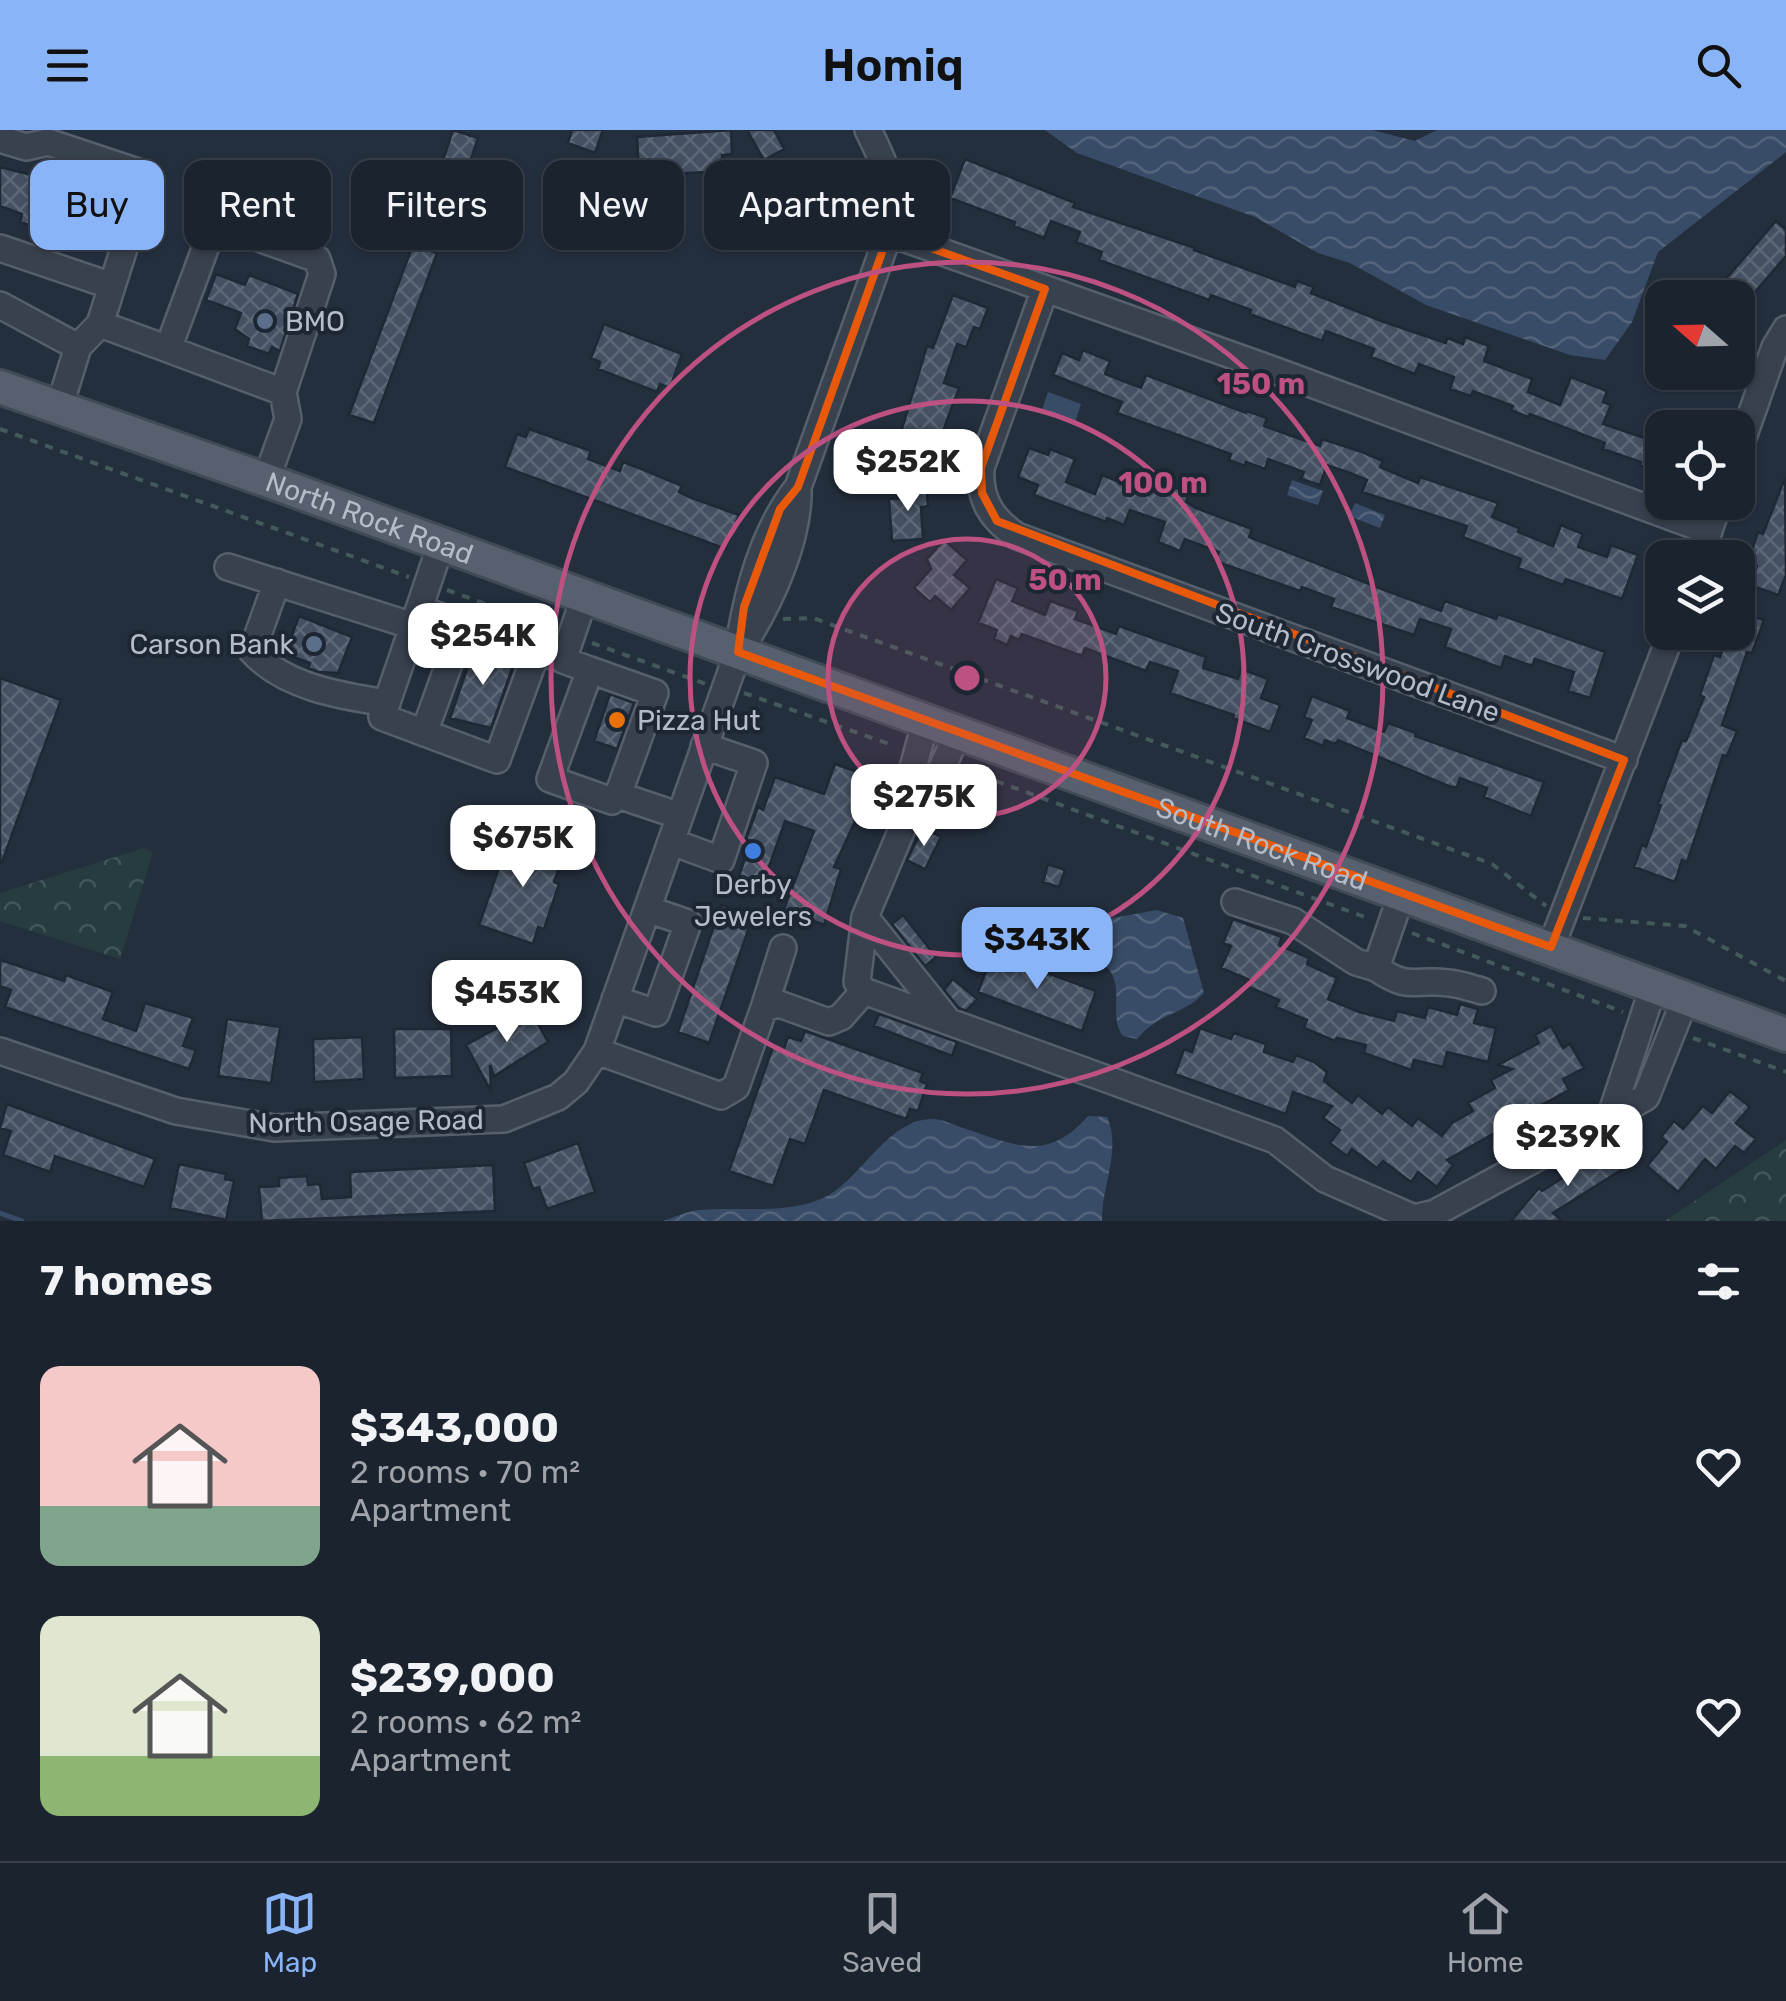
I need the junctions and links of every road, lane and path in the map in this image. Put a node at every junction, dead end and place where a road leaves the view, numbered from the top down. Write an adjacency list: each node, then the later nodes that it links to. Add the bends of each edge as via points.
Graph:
1 (868, 130): 3 (street)
2 (0, 139): 7 (street, via 26,147 48,142 146,179)
3 (882, 160)
4 (0, 248): 7 (street)
5 (883, 250): 34 (street, via 798,487 799,514 764,614)
6 (937, 250): 8 (street)
7 (112, 286): 10 (street)
8 (1046, 289): 21 (street); 44 (street, South Crosswood Lane, via 981,468 982,493 1003,527)
9 (0, 304): 12 (street)
10 (100, 324): 12 (street); 13 (street)
11 (1786, 329): 17 (street)
12 (78, 347): 16 (street)
13 (168, 348): 15 (street); 15 (street, via 209,238 226,226 318,259 322,274)
14 (0, 387): 16 (main road, North Rock Road)
15 (283, 392): 19 (street, via 288,419)
16 (59, 408): 19 (main road, North Rock Road)
17 (1753, 410)
18 (0, 430): 26 (path)
19 (266, 480): 23 (main road, North Rock Road)
20 (1713, 520): 21 (street)
21 (1709, 532): 22 (street)
22 (1706, 540)
23 (442, 544): 26 (street); 27 (main road, North Rock Road)
24 (228, 567): 25 (street)
25 (277, 582): 28 (street); 38 (street, via 252,652 267,669 341,696)
26 (428, 583): 28 (street); 31 (path)
27 (585, 596): 31 (street); 34 (main road, North Rock Road)
28 (416, 618): 30 (street); 38 (street)
29 (778, 619): 52 (path, via 813,618 1492,864)
30 (462, 624): 32 (street); 41 (street)
31 (567, 648): 32 (street); 35 (street); 36 (path)
32 (537, 650): 41 (street, via 497,760)
33 (1665, 650): 44 (street)
34 (738, 652): 39 (main road, South Rock Road); 42 (street)
35 (590, 670): 46 (street, via 655,692); 46 (street, via 550,780 612,801)
36 (698, 683)
37 (741, 692): 43 (path)
38 (386, 703): 41 (street, via 382,717)
39 (926, 720): 40 (main road, South Rock Road); 48 (street, via 904,800)
40 (958, 732): 48 (street, via 926,804); 50 (main road, South Rock Road)
41 (424, 733)
42 (704, 746): 47 (street); 49 (street, via 754,763 721,860)
43 (905, 750)
44 (1624, 760): 58 (street)
45 (957, 767): 55 (path)
46 (618, 795): 47 (street)
47 (680, 816): 49 (street)
48 (905, 822): 54 (street)
49 (672, 842): 53 (street)
50 (1402, 893): 58 (main road, South Rock Road); 60 (street)
51 (1235, 902): 60 (street, via 1293,921)
52 (1542, 904)
53 (647, 909): 66 (street); 66 (street, via 688,924 656,1013)
54 (865, 917): 63 (street, via 857,982); 69 (street)
55 (1366, 917)
56 (1585, 918): 61 (path, via 1685,926)
57 (1411, 932): 68 (path)
58 (1551, 947): 62 (main road, South Rock Road)
59 (784, 948): 67 (street)
60 (1376, 968): 64 (street, via 1409,985 1448,983)
61 (1786, 981)
62 (1654, 986): 65 (main road, South Rock Road); 75 (street)
63 (864, 991): 67 (street, via 829,1022 779,1004); 69 (street)
64 (1482, 991)
65 (1686, 997): 71 (main road, South Rock Road); 75 (street, via 1646,1097)
66 (616, 999): 73 (street)
67 (764, 1008): 73 (street, via 736,1087 721,1096)
68 (1628, 1014)
69 (949, 1022): 75 (street, via 1274,1140 1325,1179 1414,1218 1435,1213)
70 (1682, 1034): 74 (path)
71 (1786, 1034)
72 (0, 1051): 73 (street, North Osage Road, via 176,1110 274,1128 504,1119 558,1097)
73 (597, 1051)
74 (1786, 1072)
75 (1610, 1118)

